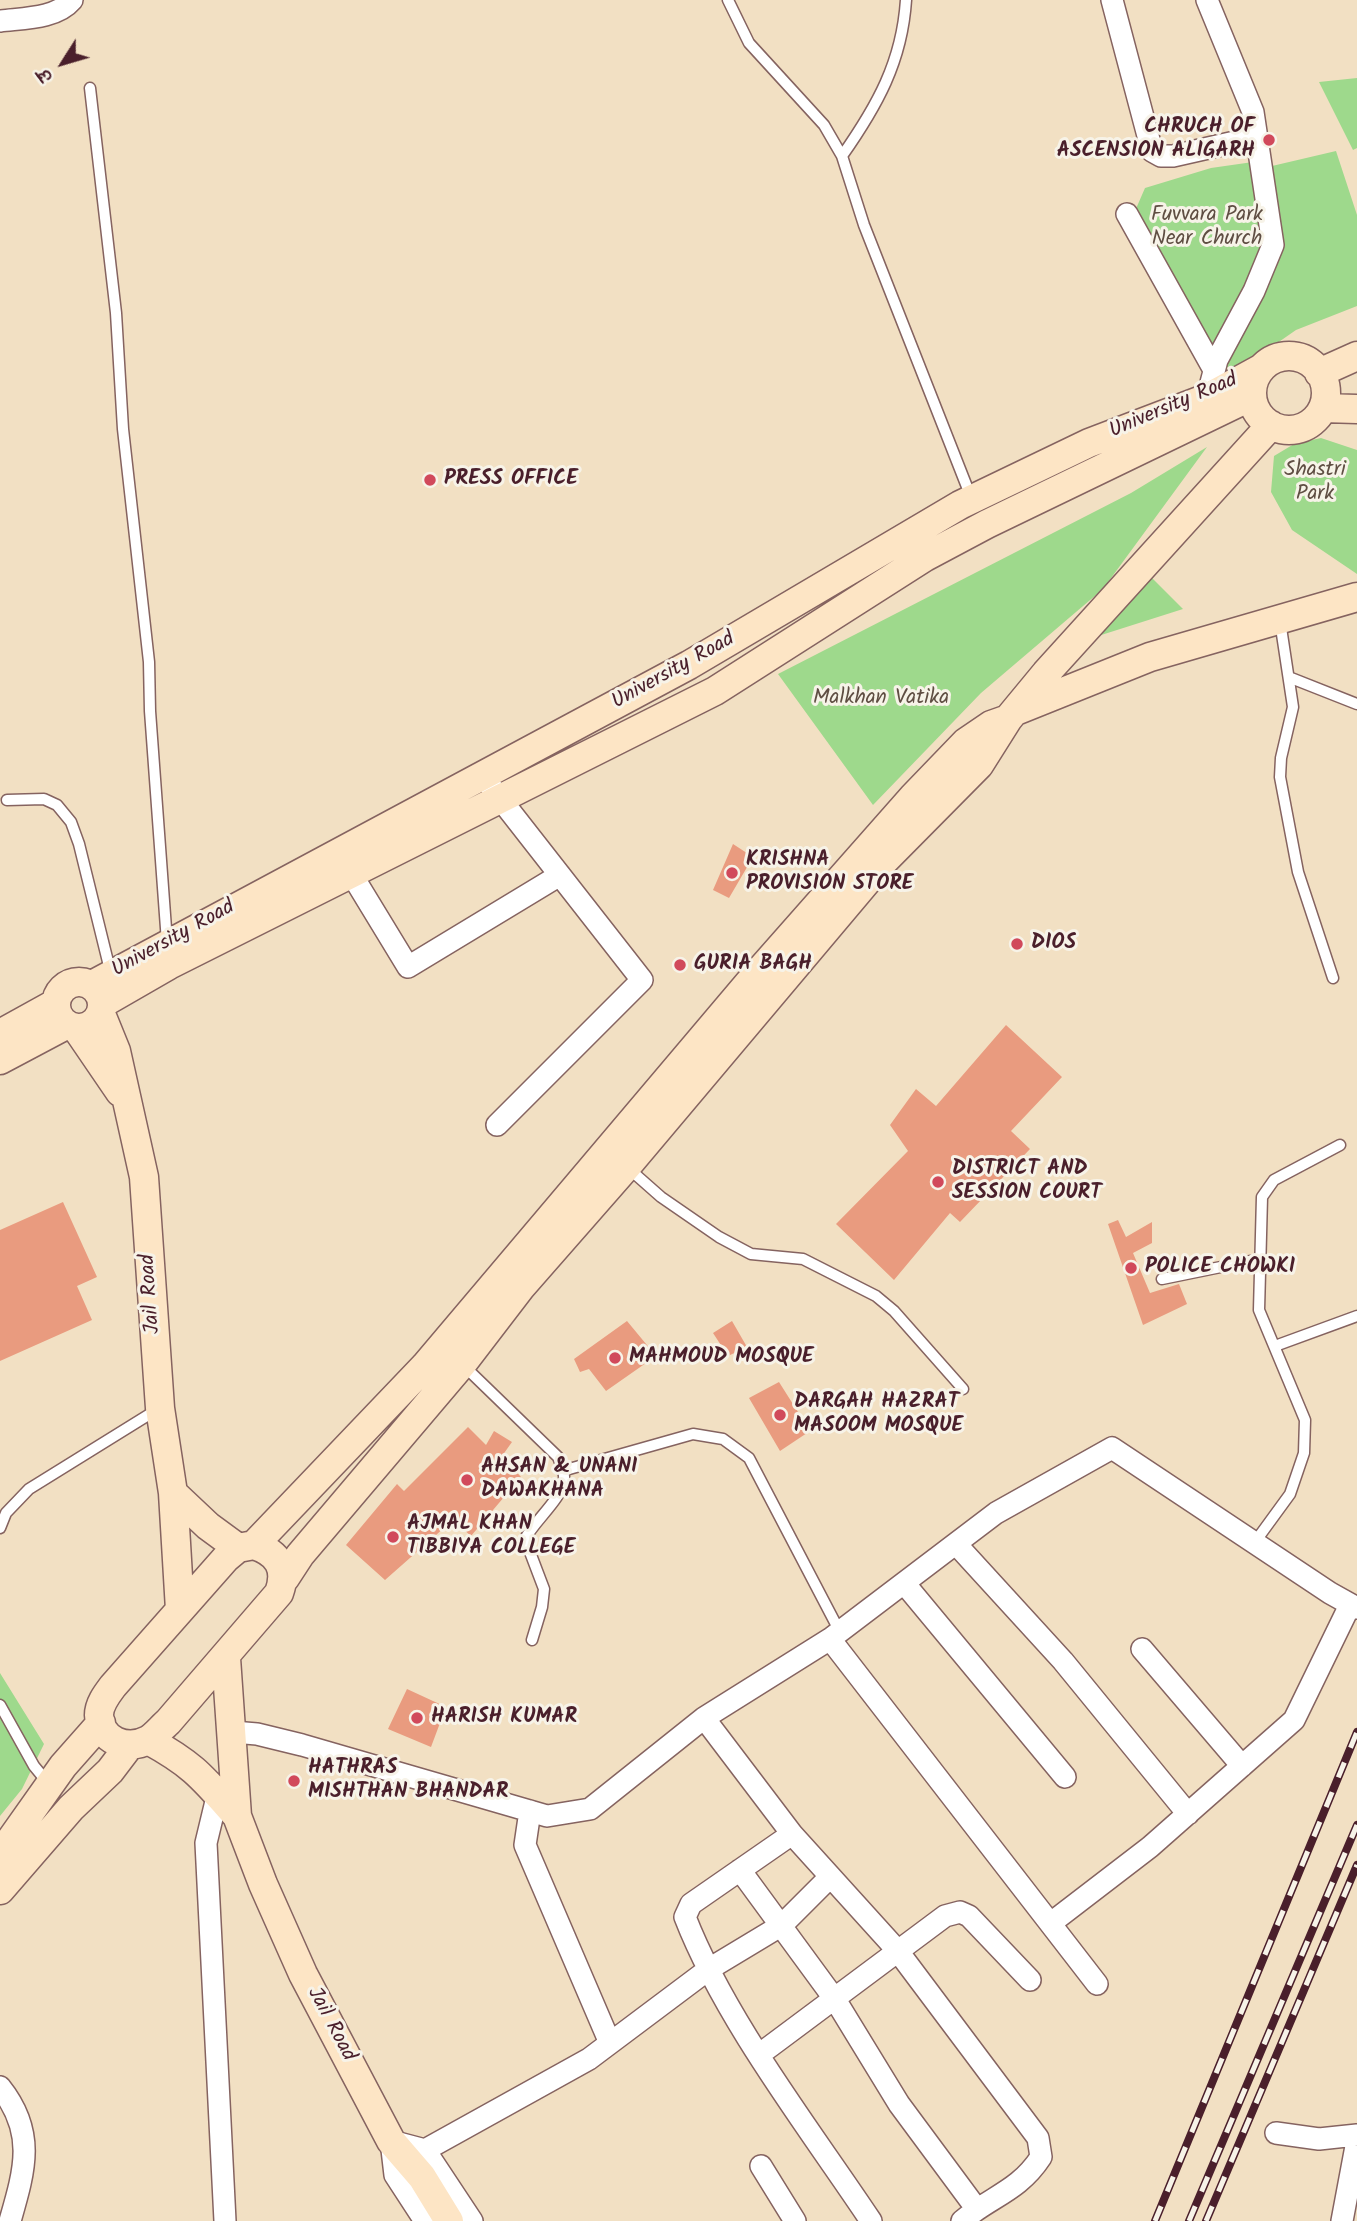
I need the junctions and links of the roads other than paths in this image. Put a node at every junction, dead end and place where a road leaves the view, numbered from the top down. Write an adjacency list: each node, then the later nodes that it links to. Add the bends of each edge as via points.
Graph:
1 (72, 0): 6 (street, via 51,13)
2 (729, 0): 9 (lane, via 749,43 824,125)
3 (906, 0): 9 (lane, via 896,56 876,107)
4 (1112, 0): 8 (street, via 1152,151 1173,156)
5 (1207, 0): 8 (street, via 1253,112)
6 (0, 21)
7 (90, 88): 30 (lane, via 149,662)
8 (1257, 137): 12 (street, via 1273,245)
9 (842, 156): 19 (lane, via 864,225)
10 (1127, 214): 12 (street)
11 (1357, 356): 14 (main road)
12 (1214, 370): 16 (street)
13 (1256, 383): 14 (main road, via 1277,357 1296,356 1314,365); 16 (main road, University Road); 18 (main road, via 1253,405); 27 (main road, University Road, via 925,558 715,691)
14 (1322, 389): 15 (main road); 17 (main road); 18 (main road, via 1317,419 1301,430 1281,431)
15 (1357, 391)
16 (1207, 398): 19 (main road, University Road, via 1089,443)
17 (1357, 409)
18 (1270, 425): 24 (main road)
19 (972, 499): 25 (main road, University Road, via 689,665)
20 (1357, 597): 21 (main road)
21 (1279, 619): 22 (lane); 24 (main road, via 1150,657)
22 (1290, 678): 23 (lane); 31 (lane, via 1293,707 1280,777 1298,872)
23 (1357, 704)
24 (1013, 715): 39 (main road, via 979,765 883,862)
25 (484, 777): 27 (street); 30 (main road, University Road)
26 (7, 800): 32 (lane, via 44,799 57,805 71,822 97,926)
27 (501, 800): 28 (main road, University Road); 29 (street)
28 (352, 875): 29 (street, via 408,967); 32 (main road, University Road)
29 (560, 875): 37 (street, via 642,980)
30 (167, 944): 32 (main road, University Road)
31 (1334, 978)
32 (102, 994): 33 (main road, via 87,1028); 33 (main road, via 77,981 62,988); 36 (main road, Jail Road)
33 (66, 1019): 34 (main road); 35 (main road); 36 (main road, Jail Road)
34 (0, 1034)
35 (0, 1060)
36 (124, 1097): 46 (main road, Jail Road, via 144,1177)
37 (498, 1125)
38 (1340, 1144): 40 (lane, via 1274,1180 1262,1197)
39 (618, 1158): 44 (main road); 45 (lane, via 661,1197 730,1243 751,1254 803,1259 876,1296); 52 (main road, via 425,1366)
40 (1260, 1259): 41 (lane); 43 (lane, via 1259,1310)
41 (1163, 1279)
42 (1357, 1316): 43 (lane)
43 (1275, 1346): 50 (lane, via 1306,1420 1304,1453 1290,1494)
44 (462, 1364): 47 (lane, via 558,1457); 53 (main road)
45 (963, 1389)
46 (160, 1408): 48 (main road, Jail Road); 49 (lane, via 29,1489 15,1500)
47 (562, 1471): 57 (lane, via 693,1434 723,1439 749,1458); 58 (lane, via 558,1497 525,1539 544,1588)
48 (173, 1493): 52 (main road, via 208,1526); 56 (main road, Jail Road)
49 (0, 1528)
50 (1255, 1542): 51 (street, via 1112,1448 996,1513); 55 (street)
51 (956, 1544): 54 (street); 71 (street, via 1063,1661)
52 (246, 1547): 53 (main road, via 269,1550 281,1562); 56 (main road)
53 (285, 1578): 60 (main road, via 268,1608)
54 (904, 1583): 57 (street); 67 (street)
55 (1353, 1606): 66 (street, via 1294,1720)
56 (180, 1610): 63 (main road, via 102,1701)
57 (835, 1635): 62 (street); 78 (street)
58 (532, 1640)
59 (1142, 1649): 66 (street)
60 (226, 1658): 64 (main road, Jail Road); 65 (main road)
61 (0, 1705): 68 (lane)
62 (704, 1718): 70 (street, via 590,1809 547,1816); 73 (street)
63 (101, 1723): 65 (main road, Jail Road, via 112,1741); 68 (main road)
64 (233, 1732): 70 (street, via 302,1745); 72 (main road, Jail Road)
65 (138, 1743): 69 (main road, Jail Road, via 184,1760); 77 (main road, via 71,1808)
66 (1242, 1766): 71 (street)
67 (1065, 1777)
68 (50, 1786): 74 (main road)
69 (218, 1793): 72 (main road, Jail Road); 96 (street, via 206,1843)
70 (530, 1811): 85 (street, via 525,1845)
71 (1188, 1814): 78 (street)
72 (237, 1816): 90 (main road, Jail Road, via 303,1974)
73 (792, 1834): 75 (street); 76 (street)
74 (0, 1855)
75 (740, 1870): 79 (street); 81 (street, via 691,1904 685,1917)
76 (830, 1877): 79 (street); 80 (street)
77 (0, 1890)
78 (1051, 1923): 83 (street)
79 (782, 1925): 81 (street); 84 (street)
80 (897, 1950): 82 (street, via 939,1920 960,1912 985,1929); 84 (street); 94 (street, via 1038,2138 1041,2157 1028,2177)
81 (709, 1969): 85 (street); 86 (street)
82 (1030, 1980)
83 (1097, 1984)
84 (835, 2001): 86 (street); 94 (street)
85 (610, 2043): 92 (street)
86 (760, 2054): 101 (street)
87 (0, 2087): 95 (street, via 23,2122 19,2189)
88 (1276, 2133): 89 (street, via 1319,2138)
89 (1357, 2135)
90 (391, 2141): 92 (main road, Jail Road); 97 (street, via 396,2175)
91 (1357, 2141): 102 (street)
92 (423, 2163): 98 (main road, Jail Road); 99 (street)
93 (761, 2166): 100 (street)
94 (969, 2215)
95 (10, 2221)
96 (225, 2221)
97 (425, 2221)
98 (449, 2221)
99 (472, 2221)
100 (794, 2221)
101 (871, 2221)
102 (1342, 2221)

